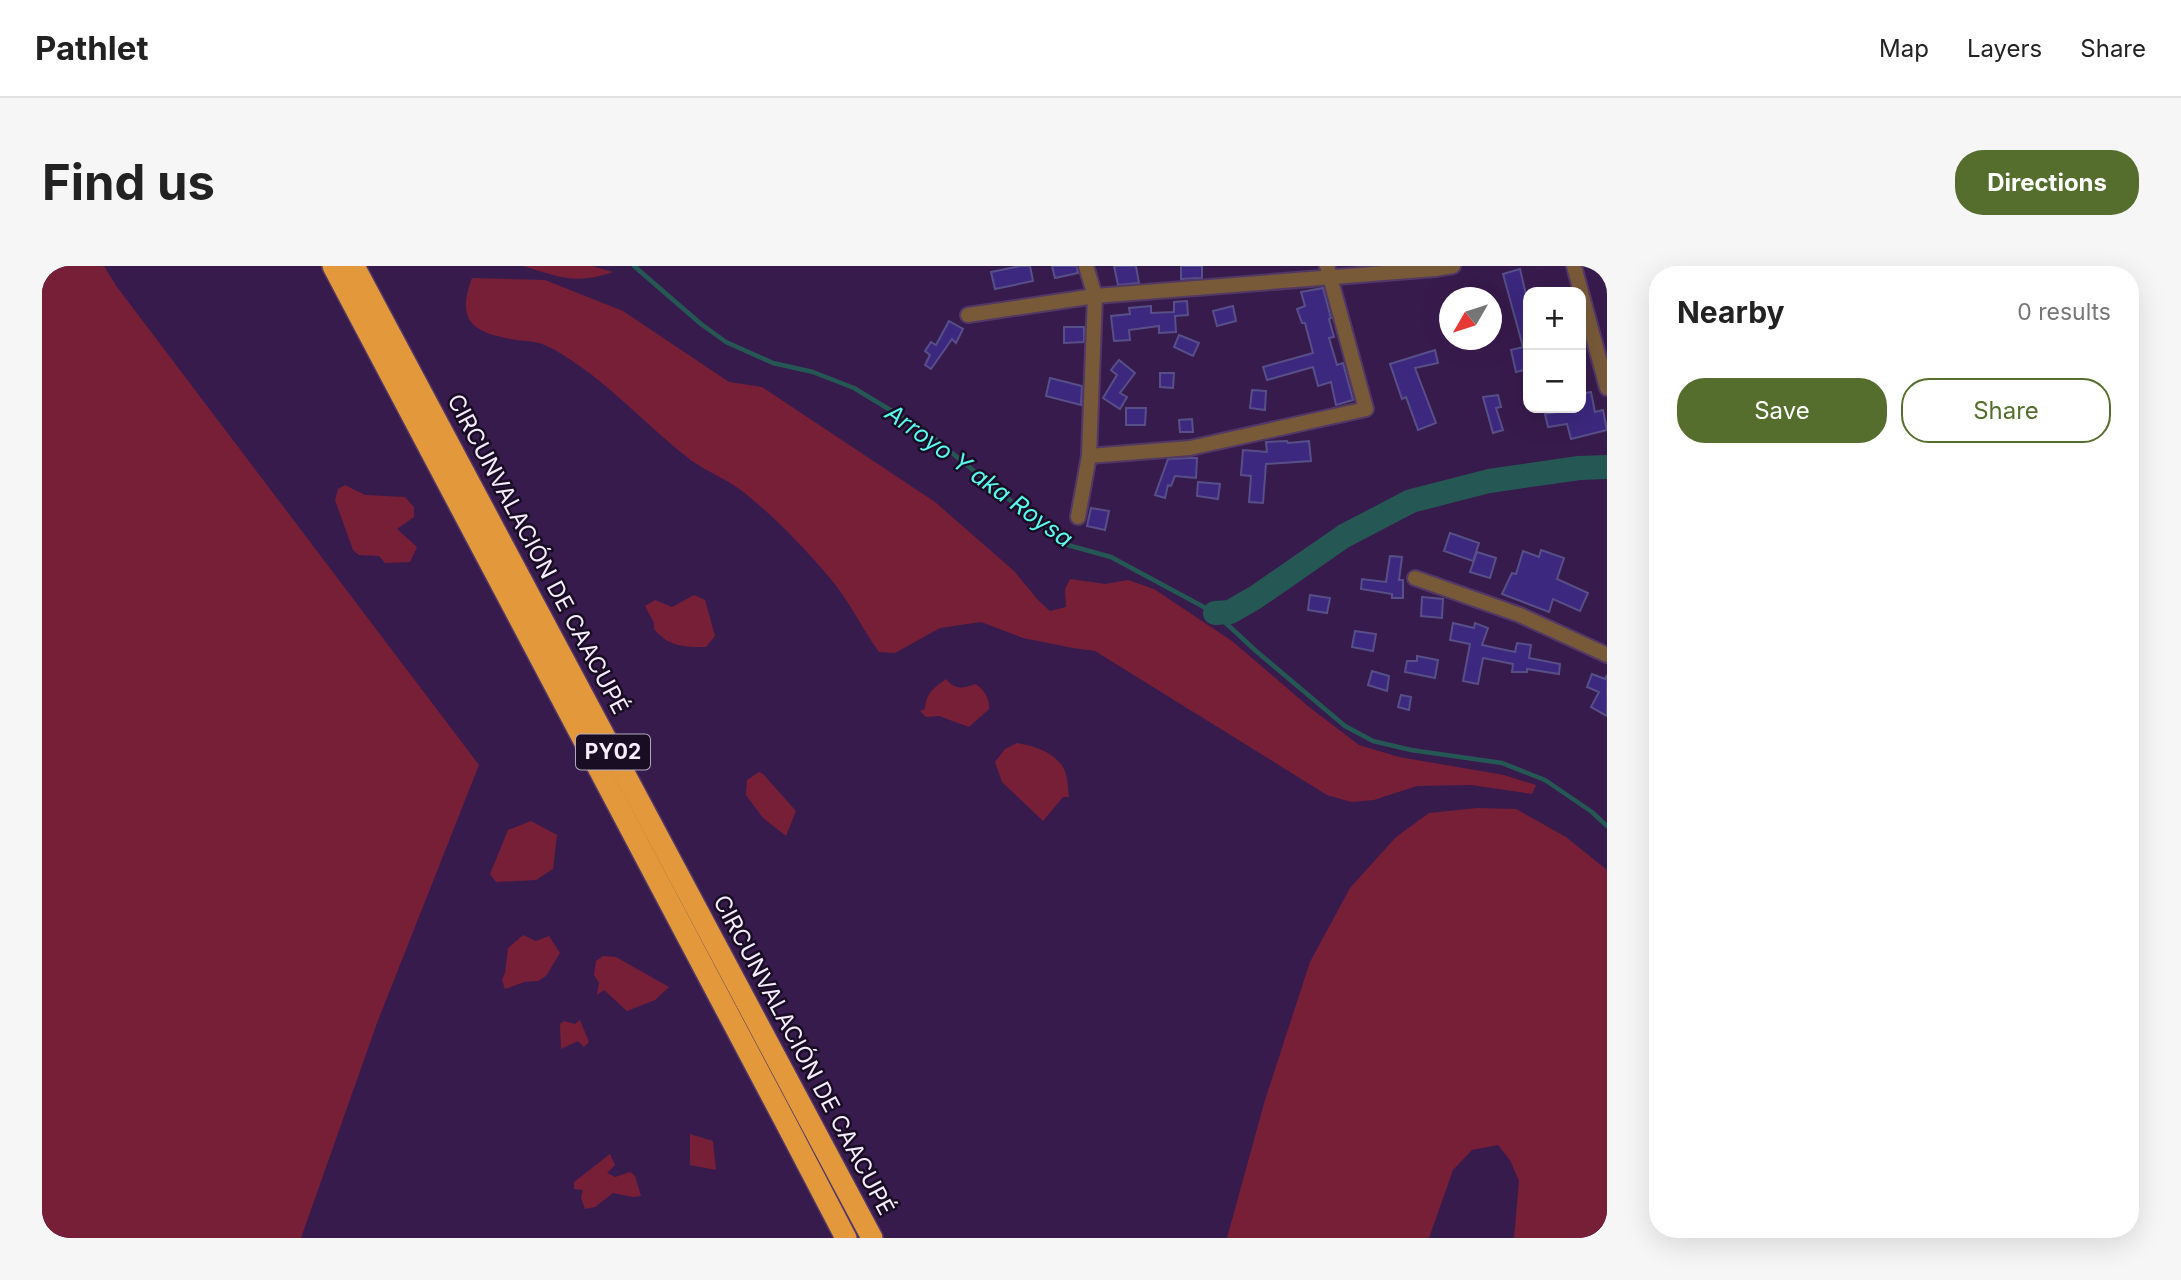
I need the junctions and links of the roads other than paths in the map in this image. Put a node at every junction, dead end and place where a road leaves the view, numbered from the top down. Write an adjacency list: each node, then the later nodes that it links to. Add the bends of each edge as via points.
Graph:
1 (333, 266): 14 (highway, CIRCUNVALACIÓN DE CAACUPÉ / PY02)
2 (354, 266): 15 (highway, CIRCUNVALACIÓN DE CAACUPÉ / PY02)
3 (1086, 266): 7 (street)
4 (1453, 266): 6 (street)
5 (1574, 266): 9 (street)
6 (1329, 271): 7 (street); 10 (street, via 1366,409 1190,449)
7 (1095, 296): 8 (street); 10 (street)
8 (968, 315)
9 (1606, 383)
10 (1089, 456): 11 (street)
11 (1078, 517)
12 (1415, 578): 13 (street, via 1520,615)
13 (1607, 655)
14 (846, 1238)
15 (872, 1238)

